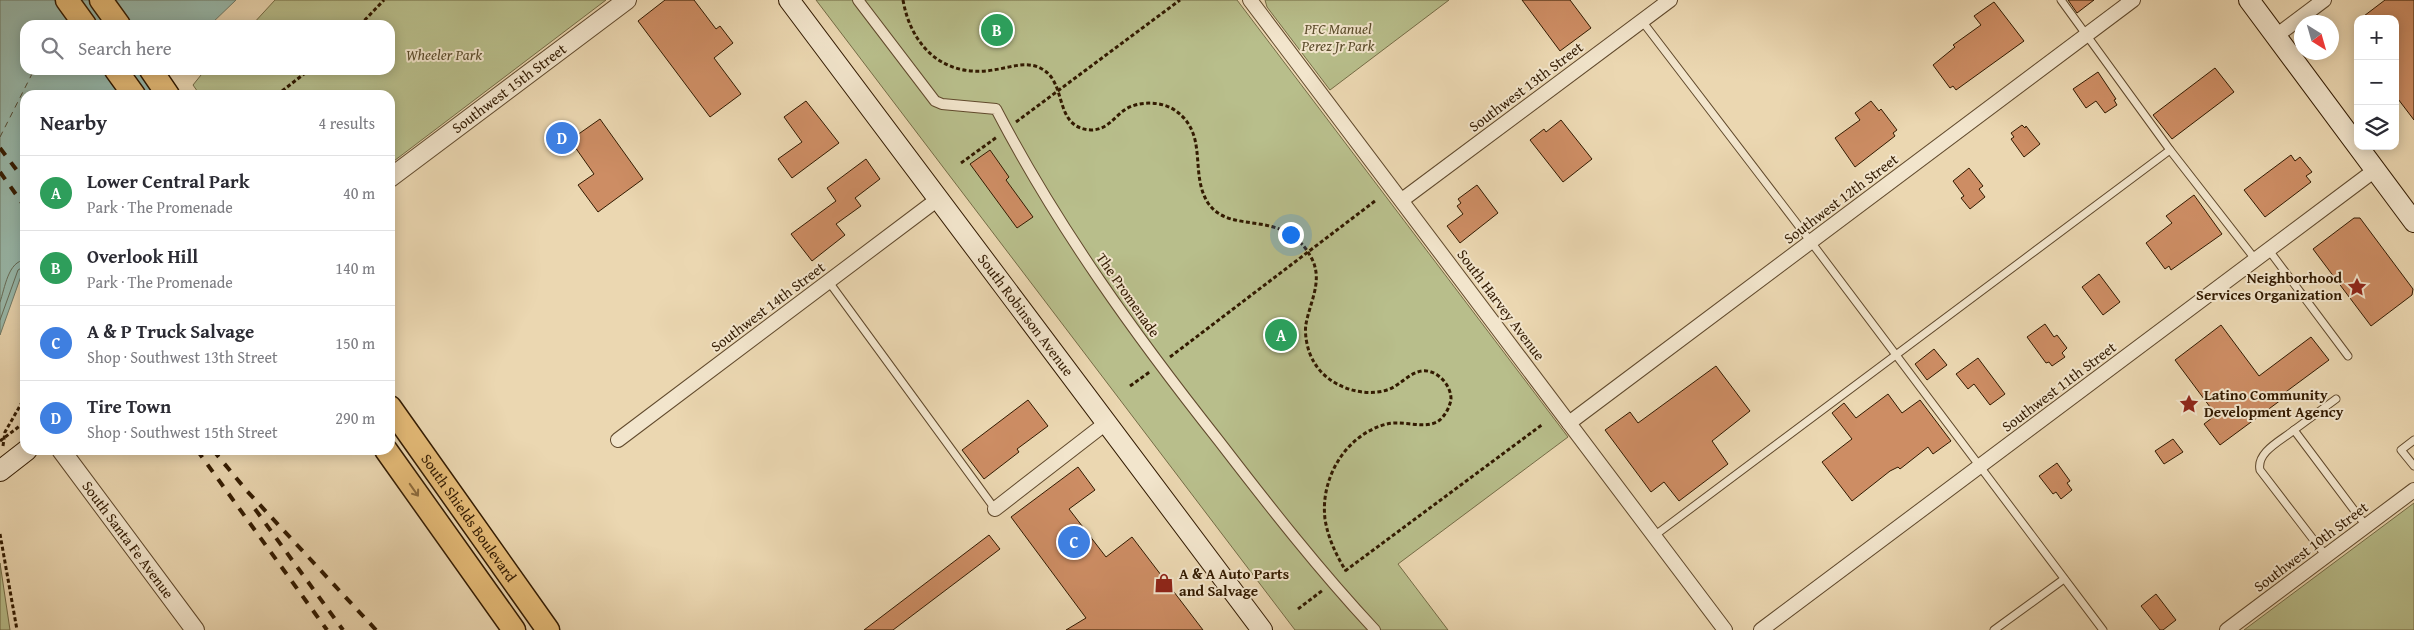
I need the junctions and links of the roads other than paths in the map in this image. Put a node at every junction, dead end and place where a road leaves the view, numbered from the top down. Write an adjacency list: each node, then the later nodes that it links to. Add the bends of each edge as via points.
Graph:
1 (67, 0): 12 (main road)
2 (101, 0): 13 (main road)
3 (627, 0): 23 (street, Southwest 15th Street)
4 (789, 0): 24 (main road, South Robinson Avenue)
5 (858, 0): 56 (street, The Promenade, via 935,101 996,109 1035,181 1077,248 1159,365 1332,584)
6 (1250, 0): 25 (street, South Harvey Avenue)
7 (1670, 0): 14 (street, Southwest 13th Street)
8 (2061, 0): 15 (lane)
9 (2133, 0): 15 (street, Southwest 12th Street)
10 (2249, 0): 16 (main road)
11 (2324, 0): 16 (street)
12 (81, 20)
13 (115, 20)
14 (1642, 21): 25 (street, Southwest 13th Street); 27 (lane)
15 (2087, 35): 21 (lane); 27 (street, Southwest 12th Street)
16 (2276, 36): 22 (main road)
17 (120, 75): 19 (main road)
18 (154, 75): 20 (main road)
19 (130, 90)
20 (165, 90)
21 (2170, 150): 29 (lane); 31 (lane)
22 (2375, 170): 26 (main road); 28 (street, Southwest 11th Street)
23 (395, 174)
24 (938, 199): 30 (street, Southwest 14th Street); 35 (main road, South Robinson Avenue)
25 (1402, 200): 36 (street, South Harvey Avenue)
26 (2414, 222)
27 (1811, 242): 31 (lane); 36 (street, Southwest 12th Street)
28 (2268, 249): 29 (street, Southwest 11th Street); 32 (lane)
29 (2255, 259): 44 (street, Southwest 11th Street)
30 (829, 282): 38 (street, Southwest 14th Street); 47 (lane)
31 (1896, 356): 44 (lane); 49 (lane)
32 (2348, 356)
33 (2336, 399): 37 (lane)
34 (395, 414): 54 (main road, South Shields Boulevard)
35 (1106, 423): 47 (street); 55 (main road, South Robinson Avenue)
36 (1569, 423): 49 (street, South Harvey Avenue)
37 (2294, 430): 48 (lane); 50 (lane, via 2264,453 2260,470)
38 (618, 440)
39 (2414, 440): 43 (lane, via 2401,450)
40 (21, 455): 45 (main road)
41 (65, 455): 52 (street, South Santa Fe Avenue)
42 (390, 455): 53 (main road, South Shields Boulevard, one-way to 53)
43 (2414, 466)
44 (1979, 467): 51 (lane); 58 (street, Southwest 11th Street)
45 (0, 471)
46 (2414, 490): 48 (street, Southwest 10th Street)
47 (995, 509)
48 (2366, 526): 50 (street, Southwest 10th Street)
49 (1654, 536): 57 (street, South Harvey Avenue)
50 (2326, 556): 61 (street, Southwest 10th Street)
51 (2064, 578): 59 (lane); 60 (lane)
52 (195, 630)
53 (514, 630)
54 (548, 630)
55 (1262, 630)
56 (1375, 630)
57 (1725, 630)
58 (1761, 630)
59 (1994, 630)
60 (2103, 630)
61 (2227, 630)

